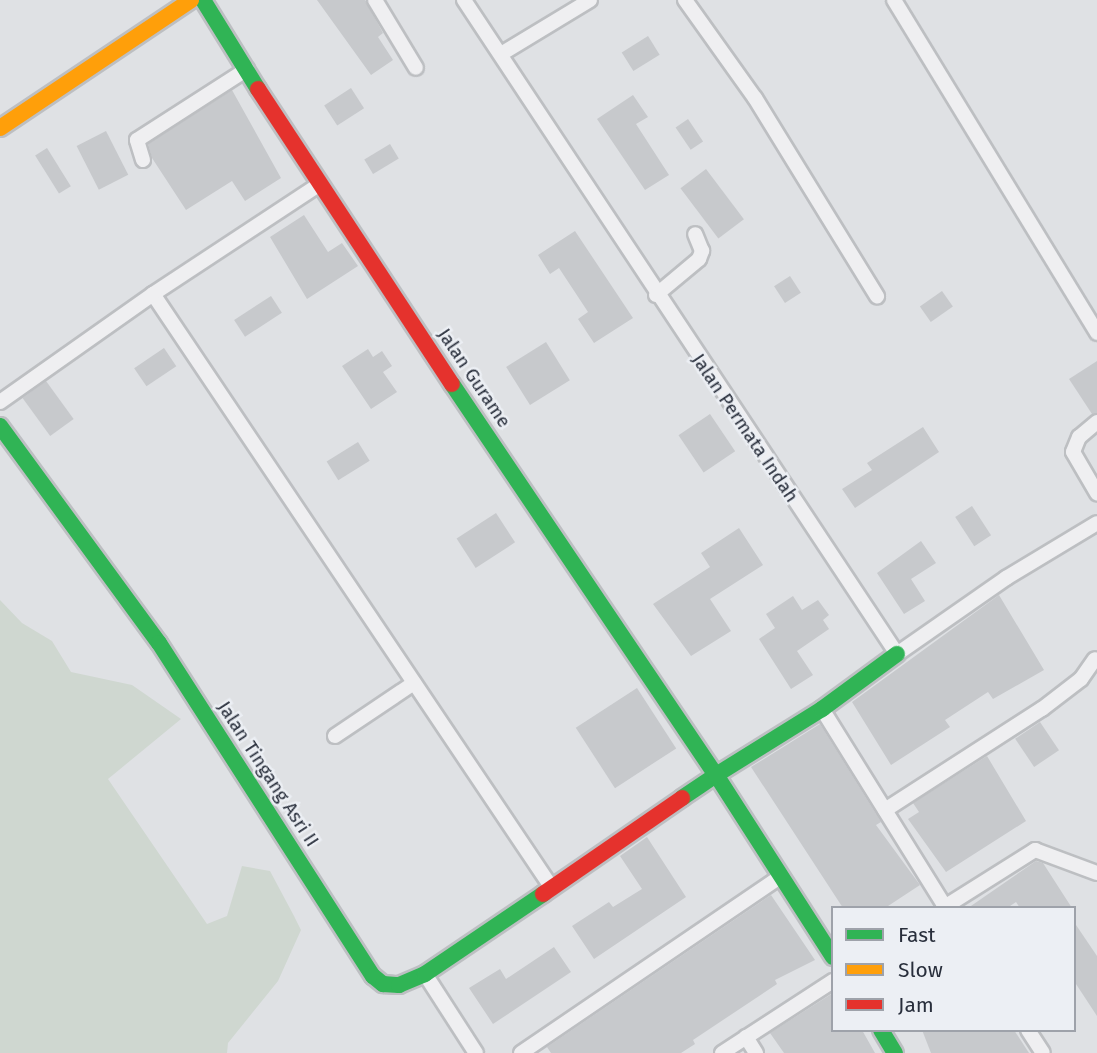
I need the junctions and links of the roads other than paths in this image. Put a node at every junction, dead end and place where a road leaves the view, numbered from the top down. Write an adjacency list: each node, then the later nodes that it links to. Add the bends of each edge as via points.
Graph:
1 (191, 0): 11 (street)
2 (203, 0): 9 (street, Jalan Gurame)
3 (375, 0): 10 (street)
4 (464, 0): 8 (street, Jalan Permata Indah)
5 (590, 0): 8 (street)
6 (685, 0): 17 (street, via 755,98)
7 (894, 0): 18 (street)
8 (501, 54): 16 (street, Jalan Permata Indah)
9 (247, 68): 12 (street, via 136,140); 13 (street, Jalan Gurame)
10 (416, 68)
11 (0, 128)
12 (143, 160)
13 (320, 184): 15 (street); 29 (street, Jalan Gurame)
14 (695, 234): 16 (street, via 702,251 699,260)
15 (153, 294): 19 (street); 26 (street)
16 (656, 295): 24 (street, Jalan Permata Indah)
17 (877, 296)
18 (1097, 333)
19 (0, 402)
20 (1097, 422): 22 (street, via 1079,437 1073,452)
21 (0, 426): 37 (street, Jalan Tingang Asri II, via 159,643 373,976 393,986)
22 (1097, 493)
23 (1097, 523): 24 (street, via 1006,578)
24 (897, 654): 27 (street, Jalan Tingang Asri II)
25 (1095, 659): 30 (street, via 1081,679 1042,709)
26 (414, 683): 28 (street); 33 (street)
27 (822, 709): 29 (street, Jalan Tingang Asri II); 30 (street)
28 (335, 736)
29 (716, 775): 32 (street, Jalan Gurame); 33 (street, Jalan Tingang Asri II)
30 (885, 810): 34 (street)
31 (1097, 873): 35 (street, via 1035,850)
32 (780, 877): 36 (street, Jalan Gurame); 43 (street)
33 (550, 885): 37 (street, Jalan Tingang Asri II)
34 (944, 906)
35 (947, 906)
36 (831, 954)
37 (425, 974): 42 (street)
38 (831, 982): 41 (street)
39 (882, 1032): 46 (street)
40 (1029, 1032): 47 (street)
41 (746, 1037): 44 (street); 45 (street)
42 (476, 1053)
43 (521, 1053)
44 (722, 1053)
45 (756, 1053)
46 (895, 1053)
47 (1043, 1053)

